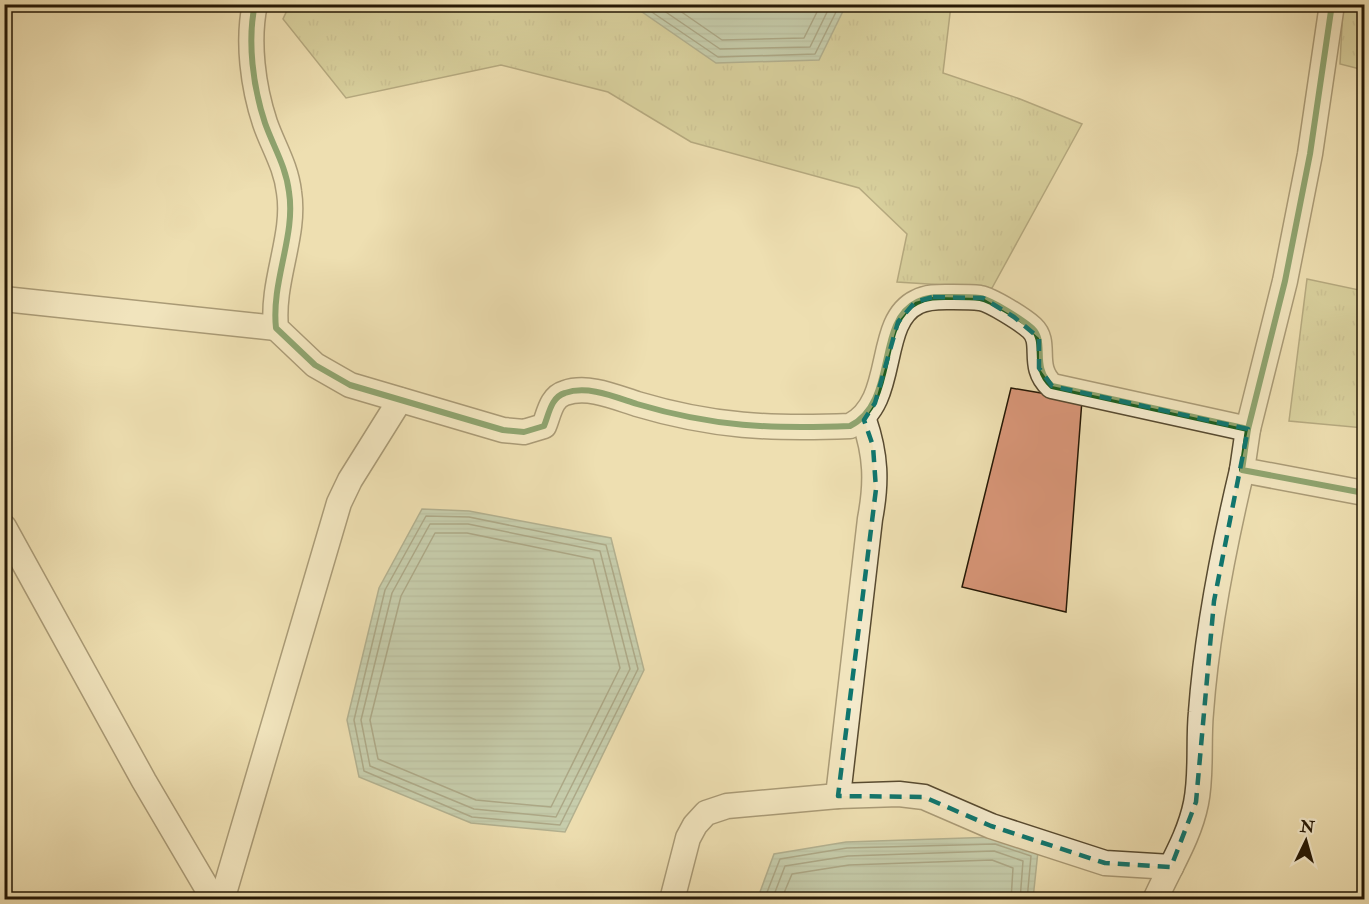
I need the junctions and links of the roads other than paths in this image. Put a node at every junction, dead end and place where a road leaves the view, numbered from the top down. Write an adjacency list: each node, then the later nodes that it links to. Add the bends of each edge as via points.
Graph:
1 (255, 4): 4 (street, via 251,22 254,70 265,122 283,162 290,193 290,219 273,304)
2 (1332, 4): 7 (street, via 1288,270)
3 (4, 299): 4 (street)
4 (276, 328): 5 (street, via 292,346 331,376 350,386)
5 (400, 400): 6 (street, via 503,430 524,432 544,426 554,400 564,393 580,391 741,427 850,426); 14 (street, via 339,503)
6 (864, 420): 7 (street, via 875,404 898,322 915,302 957,297 982,298 1033,329 1039,338 1039,368 1052,386); 11 (street, via 873,446 876,489)
7 (1248, 429): 8 (street)
8 (1242, 470): 9 (street); 12 (street, via 1214,601 1201,712 1196,802 1188,832)
9 (1365, 494)
10 (4, 527): 13 (street, via 144,782)
11 (838, 796): 12 (street, via 924,797 991,826 1105,864); 15 (street, via 727,806 706,813 688,838)
12 (1171, 867): 16 (street)
13 (214, 900)
14 (222, 900)
15 (672, 900)
16 (1155, 900)

